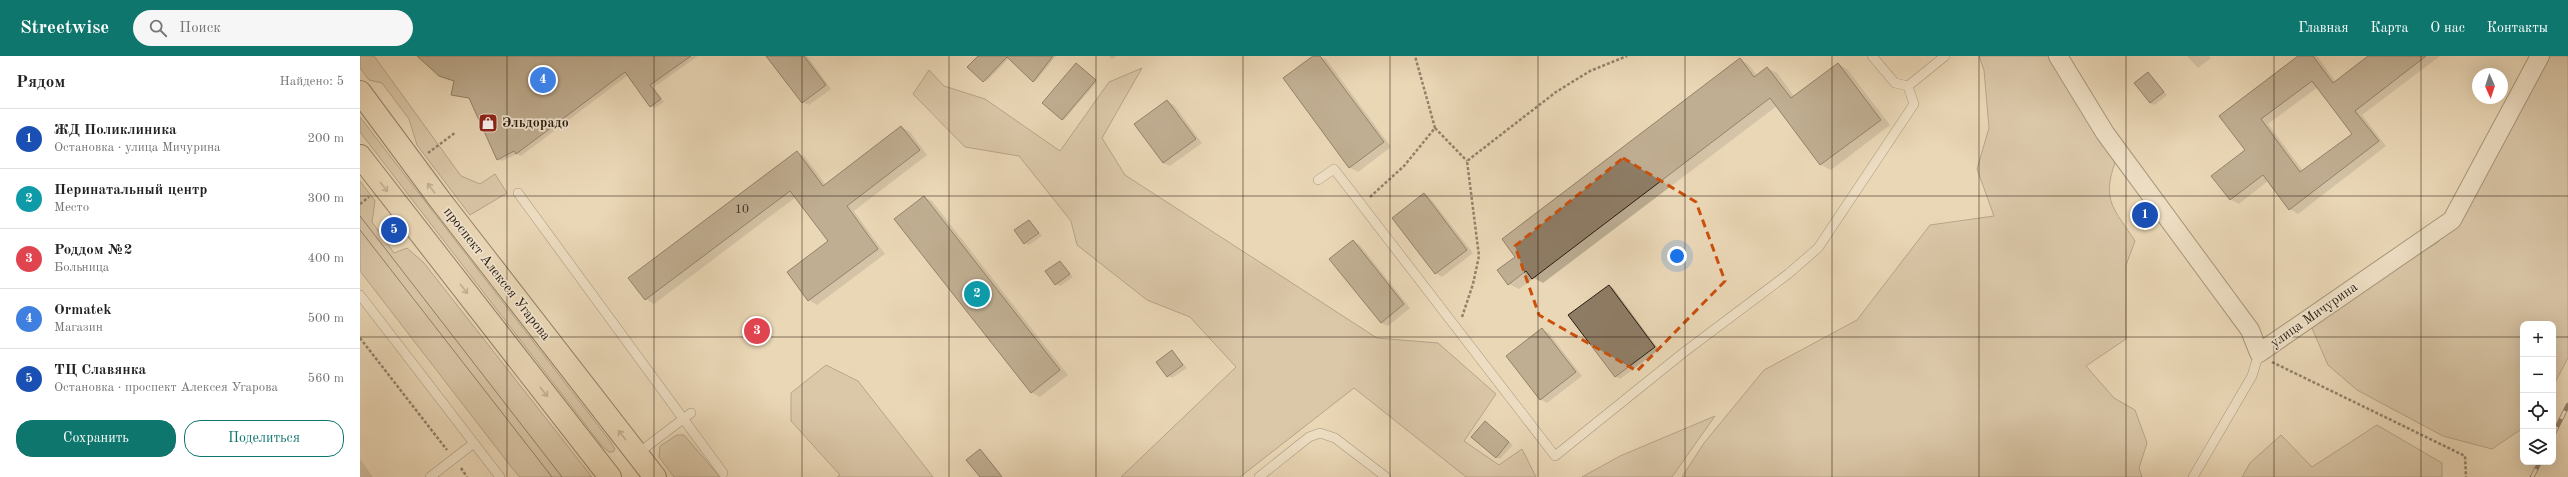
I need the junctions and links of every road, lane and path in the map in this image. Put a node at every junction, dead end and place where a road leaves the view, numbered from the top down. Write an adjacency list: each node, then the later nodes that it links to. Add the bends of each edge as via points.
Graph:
1 (1415, 56): 9 (path)
2 (1627, 56): 11 (path, via 1590,71 1556,92)
3 (1872, 56): 7 (lane, via 1895,83)
4 (1945, 56): 7 (lane)
5 (2058, 56): 18 (street, улица Мичурина, via 2105,133 2250,330)
6 (2540, 56): 18 (street, улица Мичурина, via 2452,220)
7 (1908, 86): 16 (lane, via 1914,104 1818,248 1555,456)
8 (360, 92): 22 (main road, проспект Алексея Угарова, one-way to 8, via 440,200)
9 (1435, 128): 11 (path); 14 (path, via 1404,166)
10 (360, 156): 28 (main road, one-way to 28)
11 (1467, 161): 16 (path, via 1479,256 1473,284)
12 (1318, 180): 14 (lane, via 1334,169)
13 (518, 193): 20 (lane)
14 (1361, 205): 16 (lane)
15 (360, 295): 21 (lane)
16 (1457, 329)
17 (360, 338): 23 (path)
18 (2259, 353): 32 (lane, via 2252,376); 33 (path, via 2275,364 2465,456)
19 (691, 413): 20 (lane)
20 (683, 421): 22 (lane); 24 (lane)
21 (474, 443): 23 (lane); 27 (lane)
22 (637, 454): 28 (main road); 29 (main road, проспект Алексея Угарова)
23 (453, 459): 25 (lane); 26 (path)
24 (723, 472)
25 (430, 477)
26 (467, 477)
27 (500, 477)
28 (610, 477)
29 (655, 477)
30 (1258, 477): 31 (lane, via 1309,437 1320,433 1336,438)
31 (1386, 477)
32 (2193, 477)
33 (2466, 477)

